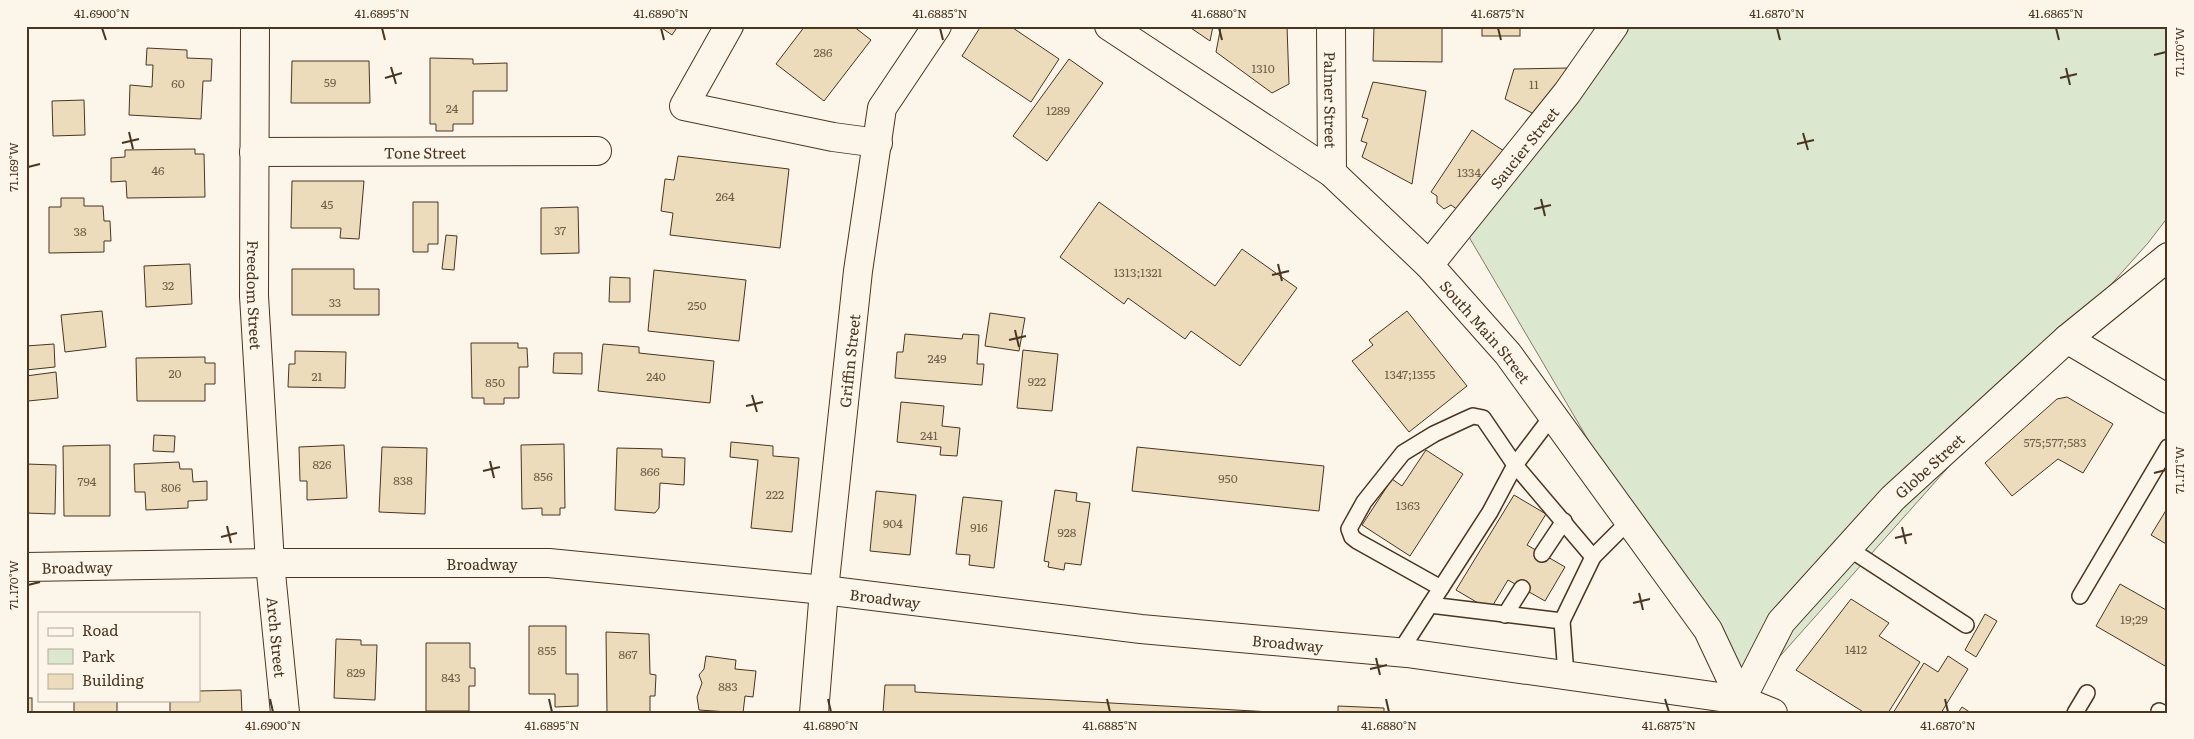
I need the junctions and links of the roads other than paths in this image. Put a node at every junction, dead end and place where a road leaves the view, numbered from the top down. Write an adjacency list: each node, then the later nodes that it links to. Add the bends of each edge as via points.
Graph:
1 (255, 26): 9 (main road, Freedom Street)
2 (729, 26): 7 (main road, via 684,106 833,137)
3 (938, 26): 7 (main road, Griffin Street, via 882,108)
4 (1109, 26): 10 (main road, South Main Street)
5 (1331, 26): 10 (main road, Palmer Street)
6 (1614, 26): 12 (main road, Saucier Street, via 1567,93)
7 (878, 143): 27 (main road, Griffin Street, via 858,271)
8 (596, 151): 9 (main road, Tone Street)
9 (254, 152): 23 (main road, Freedom Street, via 254,296)
10 (1332, 173): 12 (main road, South Main Street)
11 (2168, 257): 13 (main road, Globe Street)
12 (1429, 265): 15 (main road, South Main Street, via 1508,354)
13 (2067, 339): 14 (main road); 20 (main road, Globe Street, via 1893,498)
14 (2168, 399)
15 (1552, 416): 17 (lane); 19 (main road, South Main Street)
16 (2168, 447): 28 (lane)
17 (1516, 465): 18 (lane); 25 (lane, via 1490,512 1479,540); 25 (lane, via 1482,418 1473,416 1403,453 1364,502 1350,529 1352,537)
18 (1564, 521): 21 (lane); 22 (lane)
19 (1630, 521): 22 (lane); 36 (main road, South Main Street, via 1708,630)
20 (1848, 548): 32 (lane); 36 (main road, Globe Street, via 1781,622)
21 (1542, 554)
22 (1593, 557): 31 (lane)
23 (270, 563): 24 (main road, Broadway); 27 (main road, Broadway, via 549,563); 37 (main road, Arch Street)
24 (26, 567)
25 (1441, 588): 29 (lane)
26 (1522, 588): 30 (lane)
27 (824, 590): 33 (main road, Broadway, via 1141,629); 38 (main road, Griffin Street)
28 (2080, 596)
29 (1430, 605): 30 (lane); 33 (lane)
30 (1505, 615): 31 (lane)
31 (1562, 621): 34 (lane)
32 (1966, 625)
33 (1399, 653): 34 (main road, Broadway)
34 (1566, 675): 36 (main road, Broadway)
35 (2087, 693): 40 (lane)
36 (1739, 706): 39 (main road)
37 (285, 713)
38 (814, 713)
39 (1773, 713)
40 (2075, 713)

